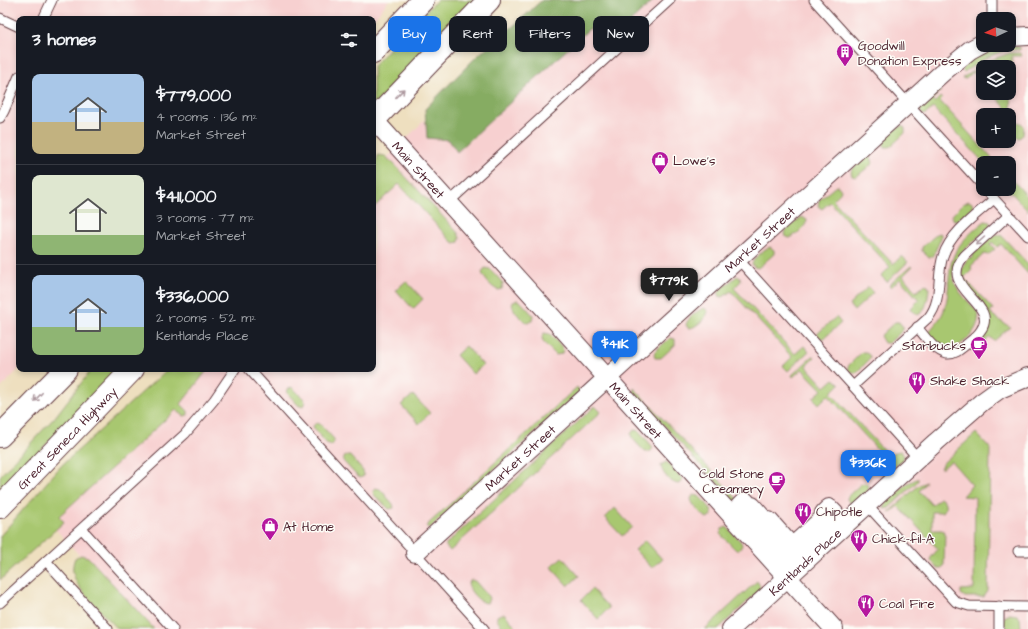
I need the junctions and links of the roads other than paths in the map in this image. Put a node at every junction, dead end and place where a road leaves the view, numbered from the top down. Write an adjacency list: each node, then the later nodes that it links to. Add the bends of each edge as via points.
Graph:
1 (52, 0): 8 (lane)
2 (423, 0): 14 (main road)
3 (489, 0): 18 (main road, one-way to 3)
4 (670, 0): 23 (lane)
5 (814, 0): 16 (lane)
6 (992, 0): 7 (lane)
7 (992, 12)
8 (44, 16)
9 (0, 18): 10 (lane)
10 (16, 26)
11 (1028, 36): 12 (street)
12 (1016, 37)
13 (976, 48): 16 (street, Market Street, via 957,60)
14 (376, 49)
15 (16, 83): 17 (lane)
16 (908, 104): 20 (lane); 26 (street, Market Street)
17 (0, 118)
18 (376, 118)
19 (376, 124): 23 (street, Main Street)
20 (976, 178)
21 (991, 196): 22 (lane)
22 (994, 199): 24 (lane); 27 (lane, via 949,242 942,256 935,307)
23 (448, 203): 33 (street, Main Street)
24 (1009, 215): 25 (lane); 27 (lane, one-way to 27, via 961,259 958,268 958,281 983,314 984,325 981,331 956,352 948,354 935,347)
25 (1028, 236)
26 (738, 259): 33 (street, Market Street); 34 (lane)
27 (917, 328): 34 (lane)
28 (63, 372): 35 (main road, one-way to 35)
29 (130, 372): 38 (main road, Great Seneca Highway)
30 (233, 372): 40 (lane, via 193,426)
31 (251, 372): 43 (lane)
32 (1028, 377): 36 (street, Kentlands Place, via 990,395)
33 (607, 378): 43 (street, Market Street); 45 (street, Main Street)
34 (852, 386): 36 (lane)
35 (0, 436)
36 (918, 458): 37 (street, Kentlands Place)
37 (867, 505): 45 (street, Kentlands Place); 47 (lane, via 956,602 969,606)
38 (0, 507)
39 (824, 513): 39 (street, via 829,508 835,514 834,521 797,556 788,559 739,507 745,501 751,508 752,506 792,547 826,516)
40 (82, 529): 44 (lane); 50 (lane)
41 (1018, 551): 42 (lane)
42 (1028, 551)
43 (416, 553): 51 (lane)
44 (46, 561): 46 (lane); 49 (lane)
45 (788, 578): 52 (street, Kentlands Place); 53 (street, Main Street)
46 (0, 603)
47 (999, 606): 48 (lane); 54 (lane)
48 (1028, 607)
49 (108, 629)
50 (173, 629)
51 (484, 629)
52 (731, 629)
53 (834, 629)
54 (999, 629)

